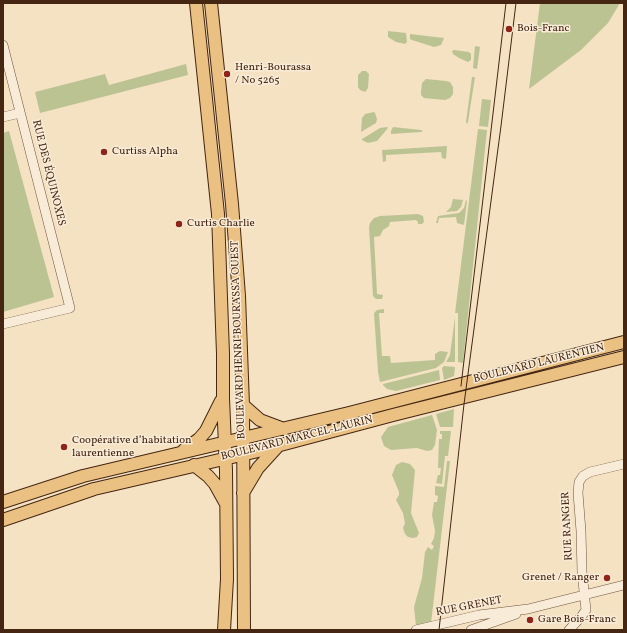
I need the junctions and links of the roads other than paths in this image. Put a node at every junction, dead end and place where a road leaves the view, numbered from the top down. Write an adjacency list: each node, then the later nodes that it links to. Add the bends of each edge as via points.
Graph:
1 (196, 3): 10 (main road, BOULEVARD HENRI-BOURASSA OUEST, via 218,214)
2 (211, 3): 12 (main road, BOULEVARD HENRI-BOURASSA OUEST, via 234,230)
3 (3, 44): 4 (street, RUE DES ÉQUINOXES)
4 (20, 113): 5 (street); 6 (street, RUE DES ÉQUINOXES, via 70,308)
5 (3, 117)
6 (3, 324)
7 (624, 342): 9 (main road, BOULEVARD LAURENTIEN)
8 (624, 357): 11 (main road, BOULEVARD LAURENTIEN)
9 (453, 386): 13 (main road, BOULEVARD MARCEL-LAURIN)
10 (223, 398): 15 (main road, BOULEVARD HENRI-BOURASSA OUEST); 17 (main road, via 206,431)
11 (454, 399): 16 (main road, BOULEVARD MARCEL-LAURIN)
12 (243, 405): 13 (main road, via 260,420); 14 (main road, BOULEVARD HENRI-BOURASSA OUEST)
13 (284, 428): 14 (main road, BOULEVARD MARCEL-LAURIN)
14 (243, 438): 15 (main road, BOULEVARD MARCEL-LAURIN); 18 (main road, BOULEVARD HENRI-BOURASSA OUEST)
15 (224, 442): 17 (main road, BOULEVARD MARCEL-LAURIN); 19 (main road, BOULEVARD HENRI-BOURASSA OUEST)
16 (278, 446): 18 (main road, BOULEVARD MARCEL-LAURIN); 22 (main road, via 258,468)
17 (179, 453): 23 (main road, BOULEVARD MARCEL-LAURIN, via 79,477)
18 (243, 454): 19 (main road, BOULEVARD MARCEL-LAURIN); 22 (main road, BOULEVARD HENRI-BOURASSA OUEST)
19 (226, 458): 21 (main road, BOULEVARD MARCEL-LAURIN); 24 (main road, BOULEVARD HENRI-BOURASSA OUEST)
20 (624, 464): 27 (street, RUE RANGER, via 590,472 578,482)
21 (194, 465): 24 (main road, via 215,484); 25 (main road, BOULEVARD MARCEL-LAURIN, via 94,489)
22 (243, 493): 30 (main road, BOULEVARD HENRI-BOURASSA OUEST)
23 (3, 502)
24 (226, 503): 29 (main road, BOULEVARD HENRI-BOURASSA OUEST, via 227,579)
25 (3, 520)
26 (624, 584): 27 (street, RUE GRENET)
27 (585, 595): 28 (street, RUE GRENET); 33 (street, via 586,610)
28 (528, 609): 31 (street, RUE GRENET, via 479,615); 32 (street, RUE GRENET)
29 (224, 630)
30 (244, 630)
31 (416, 630)
32 (471, 630)
33 (569, 630)

